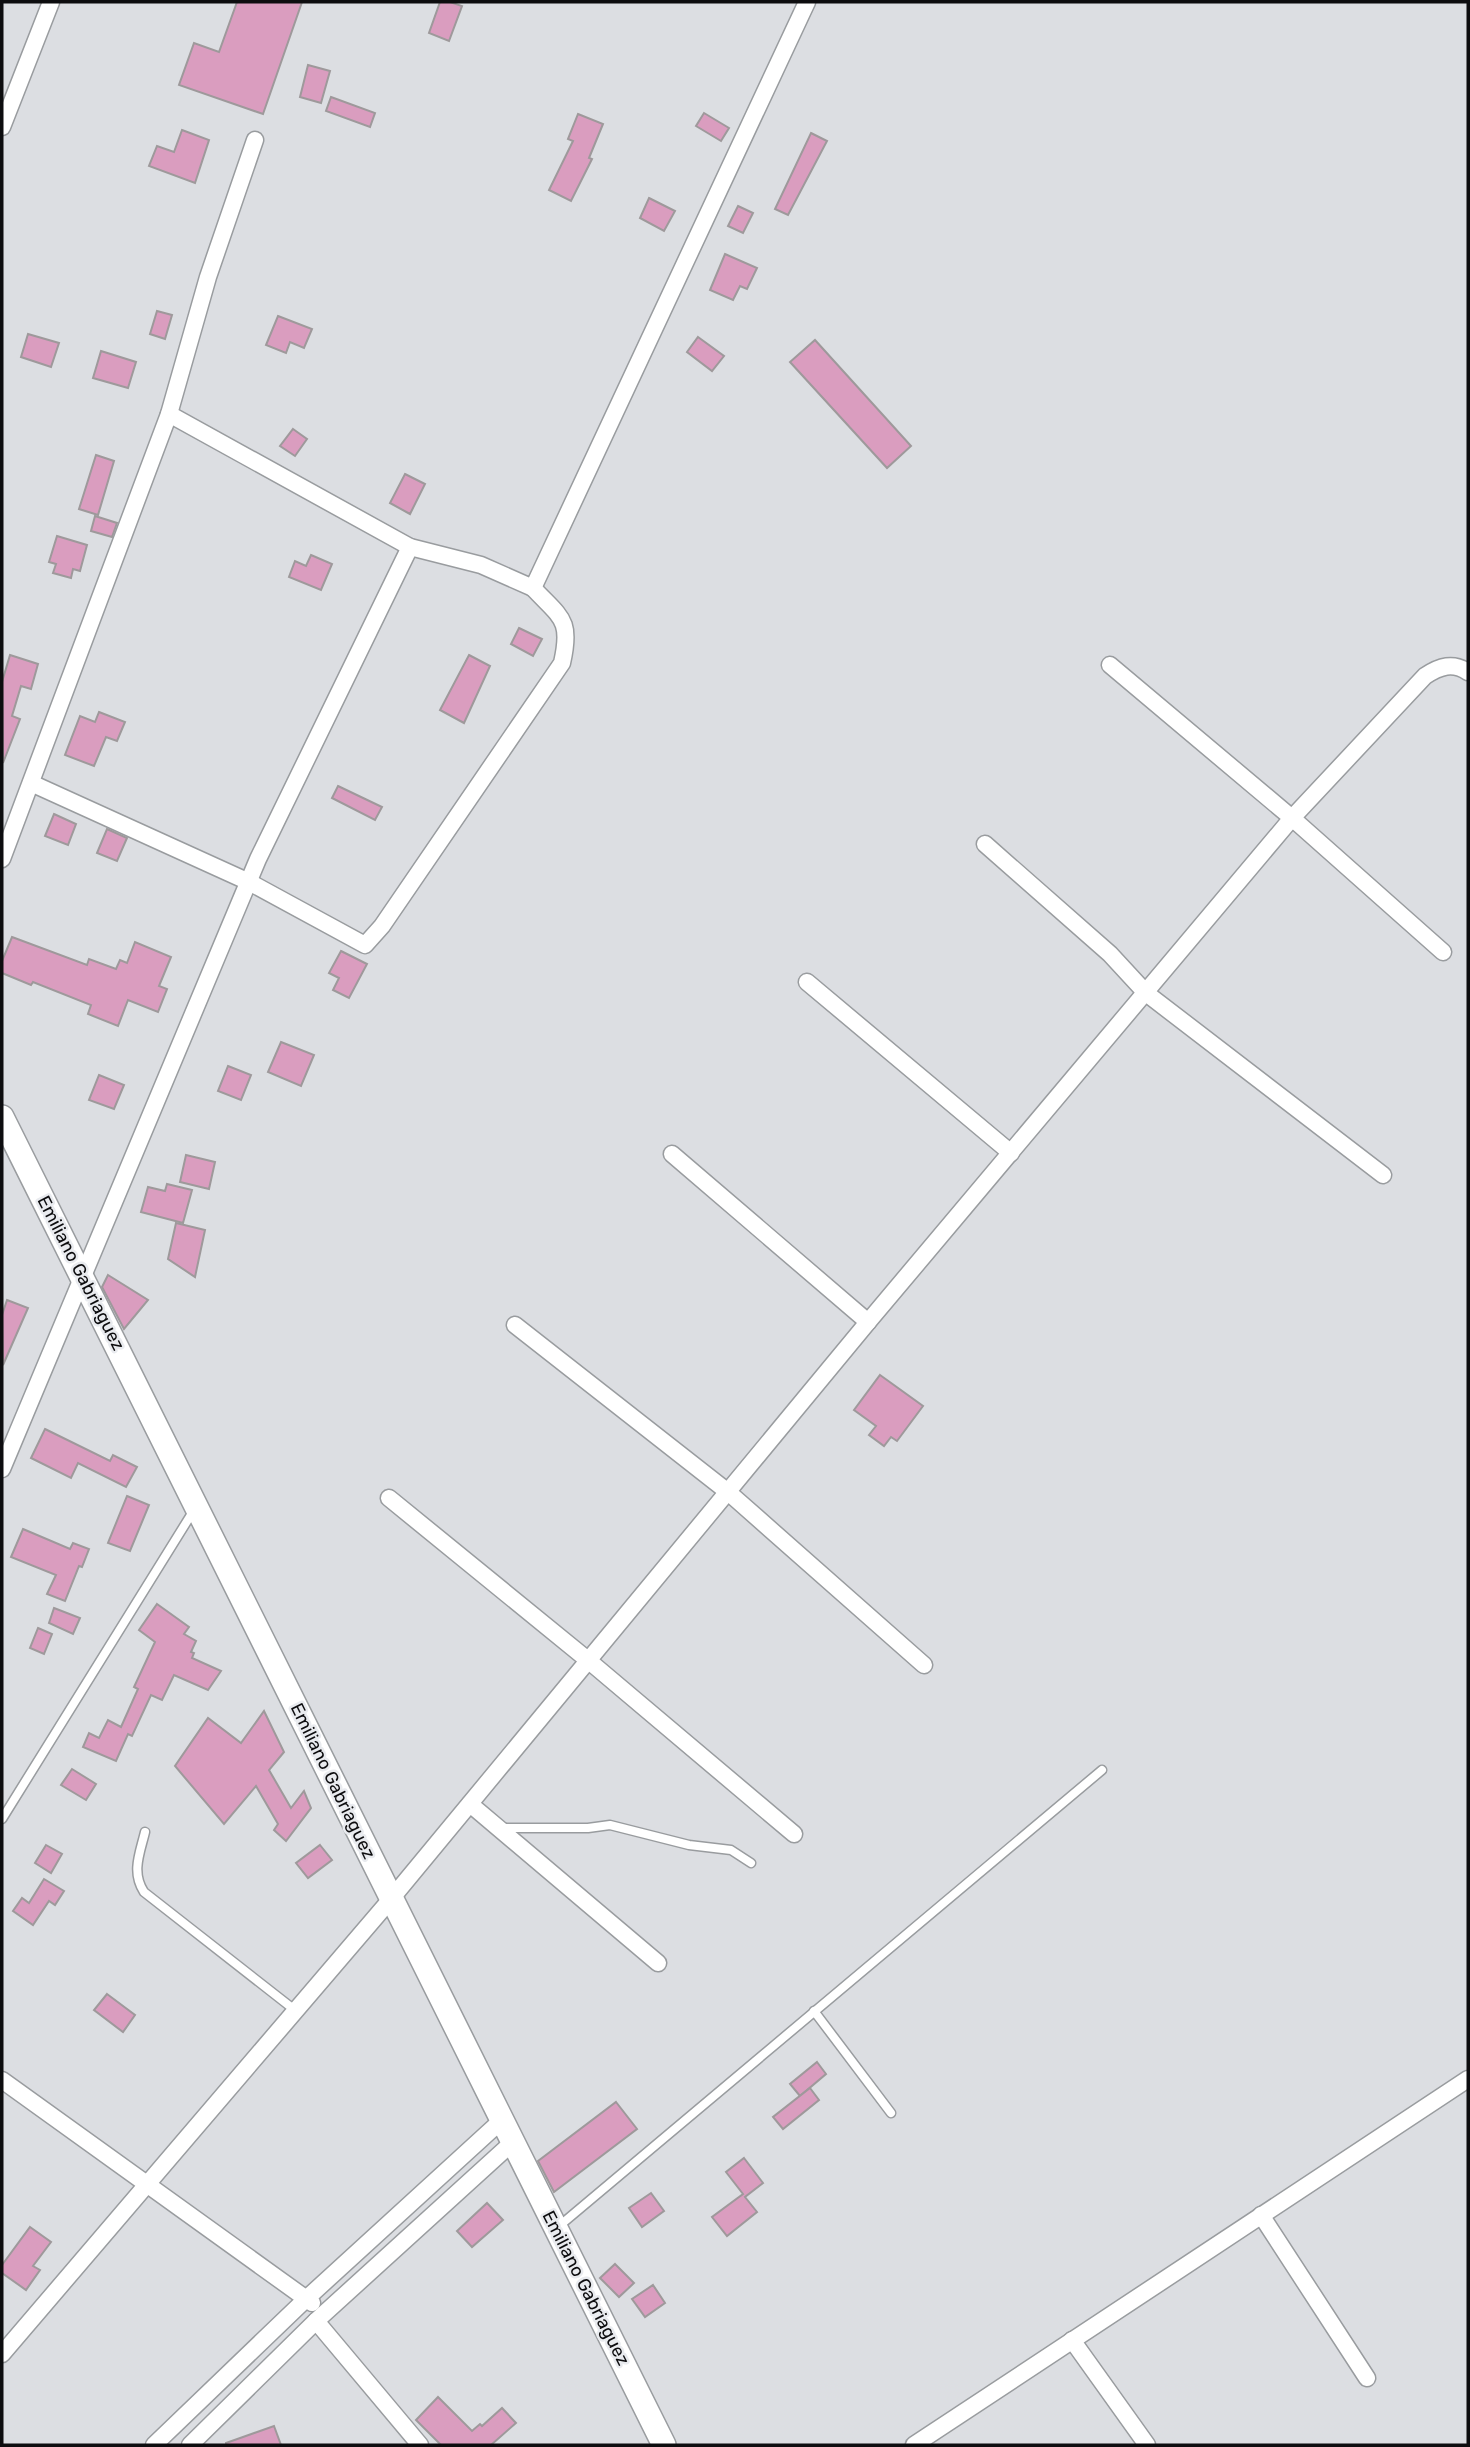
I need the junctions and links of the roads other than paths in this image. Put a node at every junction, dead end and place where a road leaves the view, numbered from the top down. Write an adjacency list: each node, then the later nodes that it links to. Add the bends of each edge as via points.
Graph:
1 (51, 2): 3 (street)
2 (807, 2): 7 (street)
3 (2, 127)
4 (255, 140): 5 (street, via 208,277)
5 (169, 414): 6 (street); 10 (street)
6 (410, 547): 7 (street, via 481,565); 14 (street)
7 (533, 588): 14 (street, via 562,619 568,637 562,663 365,946)
8 (1110, 666): 11 (street)
9 (1468, 672): 11 (street, via 1447,666 1425,676)
10 (31, 783): 13 (street); 14 (street)
11 (1292, 817): 15 (street); 17 (street)
12 (985, 844): 17 (street, via 1110,954)
13 (2, 859)
14 (248, 882): 22 (street)
15 (1443, 952)
16 (807, 982): 19 (street)
17 (1146, 993): 19 (street); 21 (street)
18 (2, 1117): 22 (main road, Emiliano Gabriaguez)
19 (1011, 1153): 23 (street)
20 (672, 1154): 23 (street)
21 (1383, 1175)
22 (83, 1277): 25 (street); 28 (main road, Emiliano Gabriaguez)
23 (868, 1322): 26 (street)
24 (515, 1325): 26 (street)
25 (2, 1469)
26 (728, 1492): 29 (street); 30 (street)
27 (389, 1498): 29 (street)
28 (196, 1505): 33 (lane); 38 (main road, Emiliano Gabriaguez)
29 (589, 1661): 32 (street); 36 (street)
30 (924, 1665)
31 (1102, 1770): 41 (lane)
32 (470, 1804): 34 (street); 38 (street)
33 (2, 1819)
34 (497, 1828): 37 (lane, via 610,1825 731,1850); 39 (street)
35 (145, 1832): 40 (lane, via 135,1872 144,1892)
36 (794, 1835)
37 (751, 1863)
38 (391, 1899): 40 (street); 45 (main road, Emiliano Gabriaguez)
39 (658, 1963)
40 (296, 2011): 47 (street)
41 (814, 2011): 44 (lane); 49 (lane)
42 (2, 2080): 47 (street)
43 (1467, 2084): 48 (street)
44 (891, 2113)
45 (502, 2120): 46 (main road, Emiliano Gabriaguez); 50 (street)
46 (513, 2142): 49 (main road, Emiliano Gabriaguez); 51 (street)
47 (147, 2184): 50 (street); 53 (street)
48 (1261, 2215): 52 (street); 54 (street)
49 (556, 2229): 58 (main road, Emiliano Gabriaguez)
50 (306, 2299): 51 (street); 55 (street)
51 (320, 2317): 56 (street); 57 (street)
52 (1072, 2340): 59 (street); 60 (street)
53 (2, 2354)
54 (1367, 2378)
55 (155, 2445)
56 (190, 2445)
57 (420, 2445)
58 (664, 2445)
59 (914, 2445)
60 (1147, 2445)

